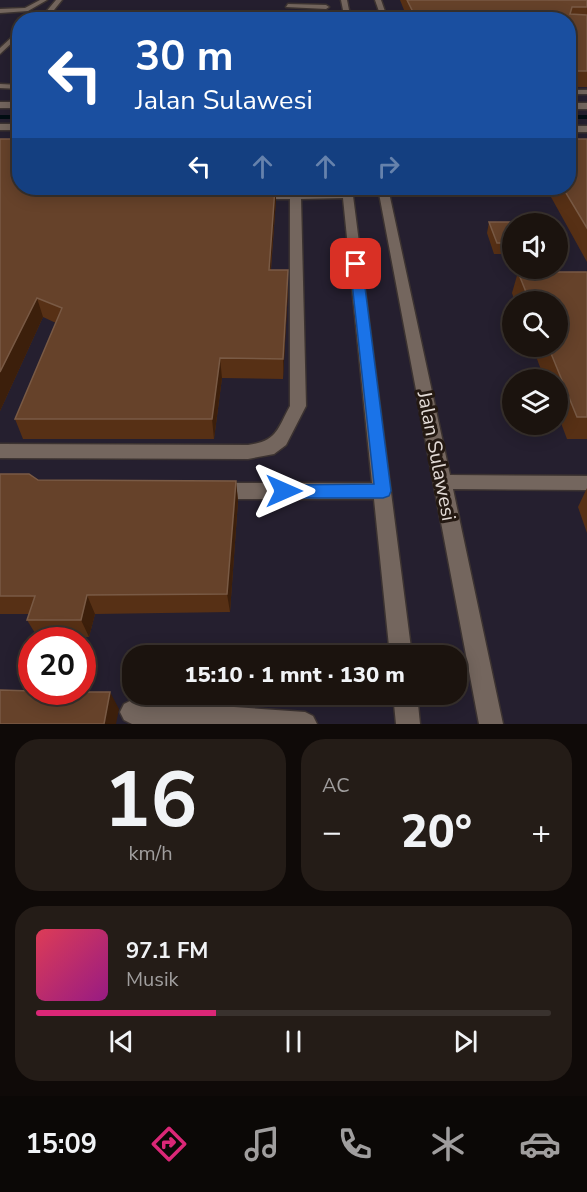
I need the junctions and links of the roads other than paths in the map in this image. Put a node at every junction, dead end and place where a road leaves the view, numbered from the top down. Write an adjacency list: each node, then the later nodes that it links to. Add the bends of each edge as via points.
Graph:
1 (60, 0): 7 (street)
2 (43, 2): 3 (street); 6 (street, via 26,10)
3 (0, 4)
4 (288, 6): 5 (street)
5 (326, 6)
6 (0, 11)
7 (49, 12)
8 (12, 40): 9 (street)
9 (0, 52)
10 (262, 195): 14 (street)
11 (295, 195): 15 (street, via 298,406 280,440 268,448 248,452)
12 (347, 195): 19 (street)
13 (383, 195): 16 (street, Jalan Sulawesi)
14 (251, 196)
15 (0, 451)
16 (442, 482): 17 (street); 26 (street, Jalan Sulawesi)
17 (587, 483)
18 (201, 491): 19 (street)
19 (383, 491): 20 (street)
20 (400, 645)
21 (406, 705): 25 (street)
22 (132, 712): 23 (street)
23 (288, 724): 24 (street)
24 (305, 724)
25 (408, 724)
26 (491, 724)

